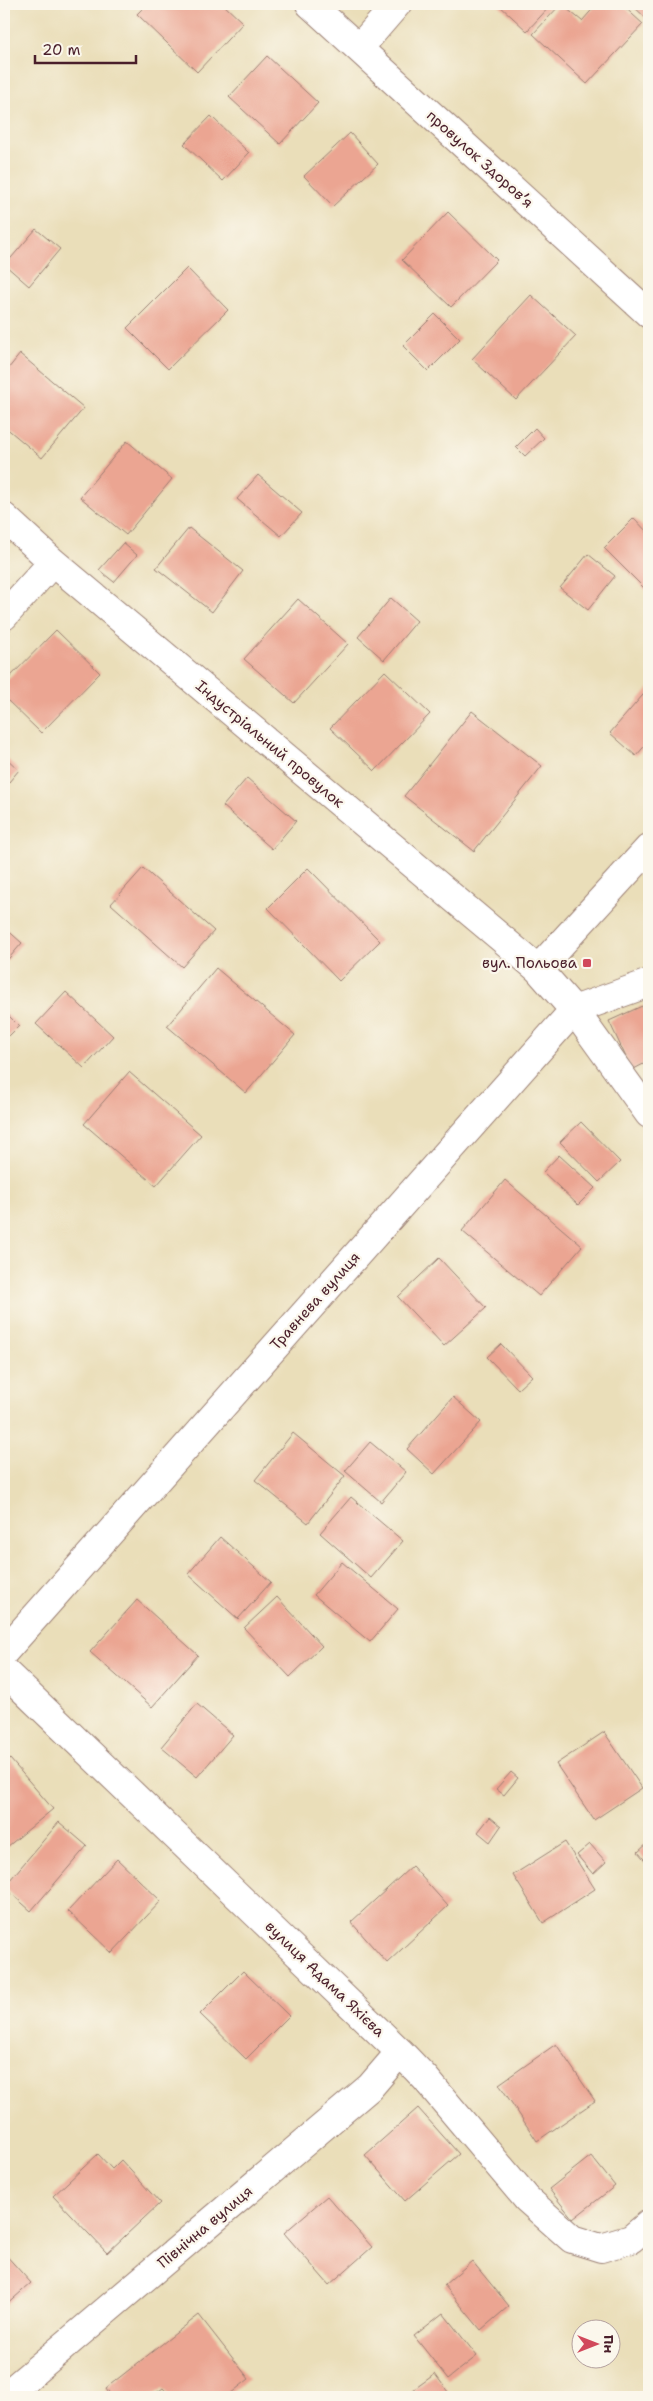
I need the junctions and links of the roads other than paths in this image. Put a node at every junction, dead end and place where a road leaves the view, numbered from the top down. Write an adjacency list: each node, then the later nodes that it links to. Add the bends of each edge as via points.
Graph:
1 (310, 4): 3 (street, провулок Здоровʼя)
2 (397, 4): 3 (street)
3 (359, 48): 4 (street, провулок Здоровʼя)
4 (649, 314)
5 (4, 517): 6 (street, Індустріальний провулок)
6 (53, 562): 7 (street); 9 (street, Індустріальний провулок)
7 (4, 616)
8 (649, 848): 9 (street)
9 (538, 970): 11 (street, Індустріальний провулок)
10 (649, 983): 11 (street, Травнева вулиця)
11 (574, 1010): 12 (street, Індустріальний провулок); 13 (street, Травнева вулиця)
12 (649, 1114)
13 (4, 1652)
14 (4, 1671): 15 (street, вулиця Адама Яхієва)
15 (400, 2052): 16 (street, вулиця Адама Яхієва, via 527,2199 572,2239 601,2248 631,2239); 17 (street, Північна вулиця, via 370,2087)
16 (649, 2224)
17 (4, 2397)

